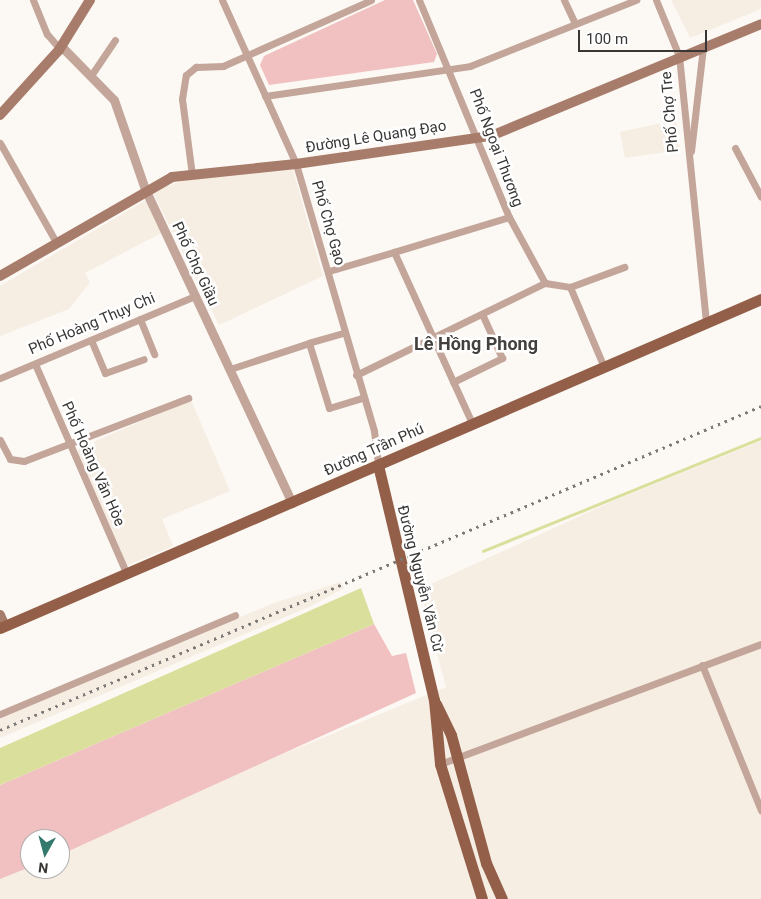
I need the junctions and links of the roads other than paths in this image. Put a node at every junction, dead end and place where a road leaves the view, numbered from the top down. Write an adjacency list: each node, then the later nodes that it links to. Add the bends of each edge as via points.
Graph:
1 (33, 0): 12 (street, via 47,34)
2 (90, 0): 12 (main road)
3 (222, 0): 14 (street, Phố Chợ Gạo)
4 (371, 0): 14 (street)
5 (419, 0): 16 (street, Phố Ngoại Thương)
6 (564, 0): 9 (street)
7 (636, 0): 9 (street)
8 (656, 0): 15 (street, Phố Chợ Tre)
9 (575, 24): 16 (street, via 470,66)
10 (760, 26): 13 (main road, Đường Lê Quang Đạo)
11 (115, 40): 17 (street)
12 (61, 48): 17 (street, Phố Chợ Giầu); 19 (main road)
13 (703, 48): 15 (main road, Đường Lê Quang Đạo); 24 (street, Phố Chợ Tre)
14 (246, 55): 18 (street, Phố Chợ Gạo); 25 (street, via 223,66 196,67 183,80)
15 (679, 56): 20 (main road, Đường Lê Quang Đạo, via 520,126); 24 (street, Phố Chợ Tre)
16 (450, 68): 18 (street); 20 (street, Phố Ngoại Thương)
17 (92, 74): 26 (street, Phố Chợ Giầu, via 114,100)
18 (265, 96): 23 (street, Phố Chợ Gạo)
19 (0, 116)
20 (479, 138): 23 (main road, Đường Lê Quang Đạo); 28 (street, Phố Ngoại Thương)
21 (0, 143): 29 (street)
22 (735, 148): 27 (street)
23 (296, 164): 25 (main road, Đường Lê Quang Đạo); 32 (street, Phố Chợ Gạo)
24 (689, 166): 40 (street, Phố Chợ Tre)
25 (192, 175): 26 (main road, Đường Lê Quang Đạo, via 172,177)
26 (145, 189): 29 (main road, Đường Lê Quang Đạo); 36 (street, Phố Chợ Giầu)
27 (761, 197)
28 (509, 217): 30 (street, Phố Ngoại Thương); 34 (street)
29 (56, 242): 33 (main road, Đường Lê Quang Đạo)
30 (394, 252): 32 (street, Phố Ngoại Thương); 42 (street)
31 (624, 267): 35 (street)
32 (329, 271): 41 (street, Phố Chợ Gạo)
33 (0, 276)
34 (545, 283): 35 (street); 38 (street)
35 (570, 288): 48 (street)
36 (195, 296): 39 (street, Phố Hoàng Thụy Chi); 49 (street, Phố Chợ Giầu)
37 (761, 299): 40 (main road, Đường Trần Phú)
38 (482, 314): 42 (street); 52 (street, via 502,358)
39 (140, 319): 43 (street, Phố Hoàng Thụy Chi); 45 (street)
40 (706, 323): 48 (main road, Đường Trần Phú)
41 (343, 333): 44 (street); 50 (street, Phố Chợ Gạo)
42 (430, 339): 50 (street); 52 (street)
43 (91, 340): 46 (street, via 105,373); 47 (street, Phố Hoàng Thụy Chi)
44 (309, 343): 49 (street); 54 (street, via 329,408)
45 (154, 354)
46 (144, 359)
47 (35, 364): 51 (street, Phố Hoàng Thụy Chi); 57 (street, Phố Hoàng Văn Hòe)
48 (604, 367): 55 (main road, Đường Trần Phú)
49 (230, 369): 59 (street, Phố Chợ Giầu)
50 (356, 375): 54 (street, Phố Chợ Gạo)
51 (0, 378)
52 (453, 382): 55 (street)
53 (188, 398): 57 (street)
54 (362, 398): 58 (street, Phố Chợ Gạo, via 377,444)
55 (472, 423): 58 (main road, Đường Trần Phú)
56 (0, 440): 57 (street, via 16,462)
57 (70, 444): 60 (street, Phố Hoàng Văn Hòe)
58 (378, 464): 59 (main road, Đường Trần Phú); 65 (main road, Đường Nguyễn Văn Cừ)
59 (292, 503): 60 (main road, Đường Trần Phú)
60 (127, 575): 62 (main road, Đường Trần Phú)
61 (235, 615): 66 (street)
62 (2, 623)
63 (761, 644): 64 (street)
64 (702, 665): 67 (street); 69 (street)
65 (434, 700): 67 (main road, Đường Nguyễn Văn Cừ); 68 (main road, Đường Nguyễn Văn Cừ)
66 (0, 714)
67 (459, 758): 68 (street); 71 (main road, Đường Nguyễn Văn Cừ, via 486,863)
68 (440, 764): 70 (main road, Đường Nguyễn Văn Cừ)
69 (761, 810)
70 (482, 899)
71 (502, 899)

